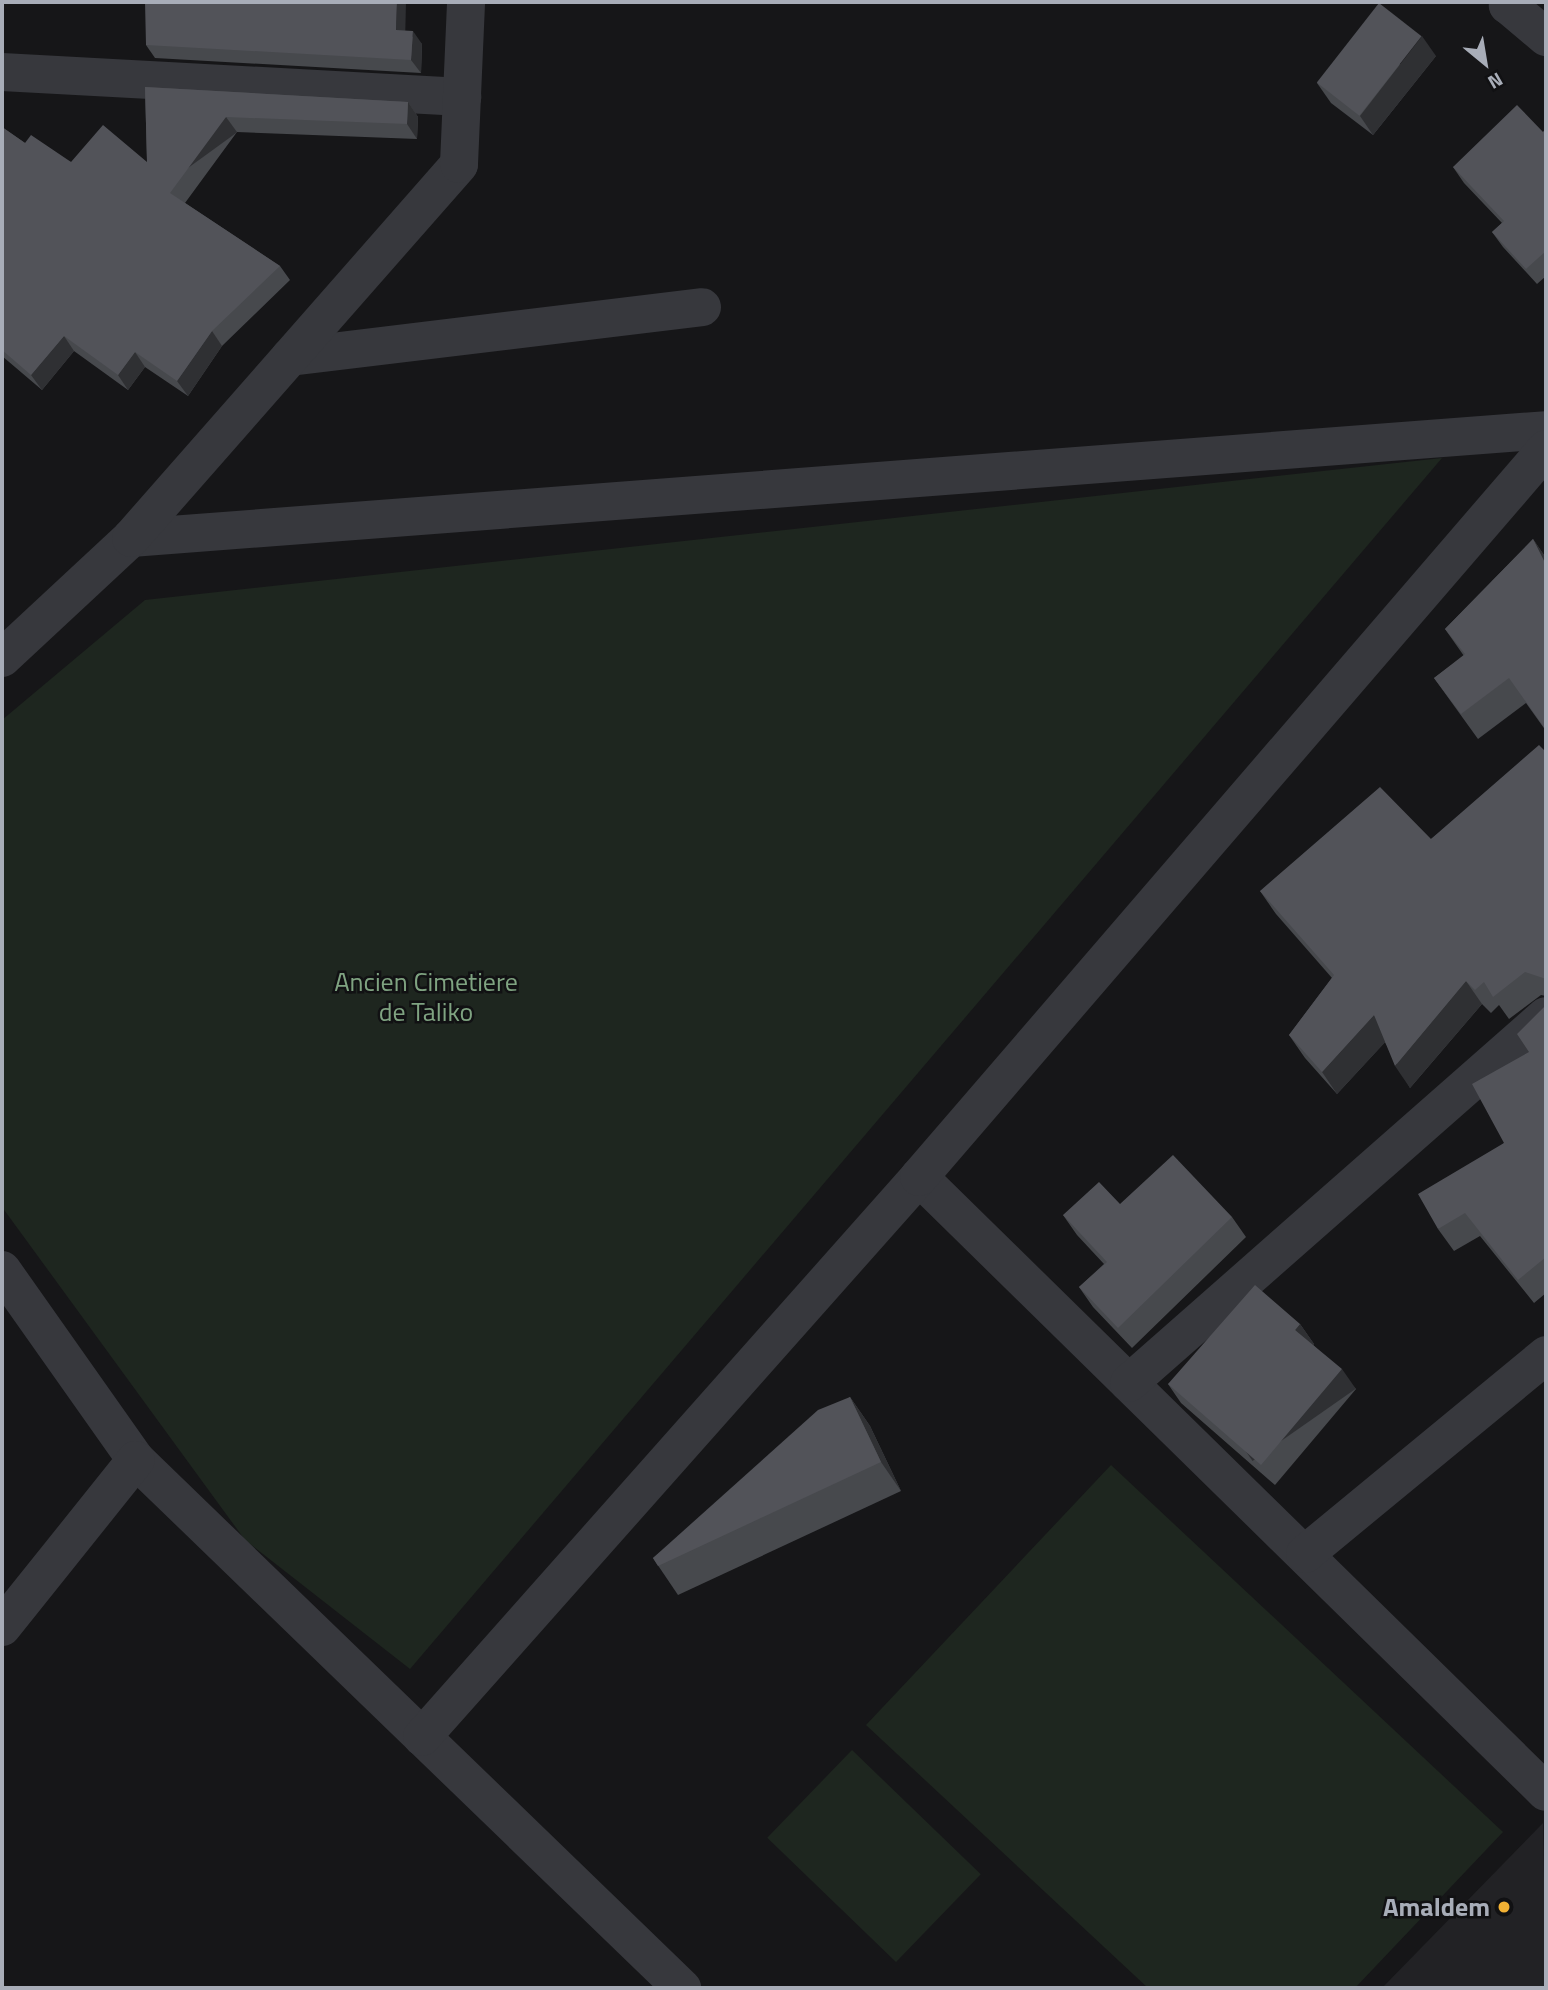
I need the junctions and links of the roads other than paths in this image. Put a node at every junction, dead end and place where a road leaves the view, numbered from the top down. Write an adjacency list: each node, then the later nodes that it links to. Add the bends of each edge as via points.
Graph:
1 (466, 2): 5 (street)
2 (1510, 2): 3 (street, via 1508,5)
3 (1546, 37)
4 (2, 72): 5 (street)
5 (462, 97): 7 (street, via 459,164)
6 (702, 307): 7 (street)
7 (290, 357): 10 (street)
8 (1546, 430): 10 (street)
9 (1546, 449): 13 (street)
10 (131, 538): 11 (street)
11 (2, 658)
12 (1546, 1016): 16 (street)
13 (919, 1177): 16 (street); 20 (street)
14 (2, 1270): 17 (street)
15 (1546, 1355): 18 (street)
16 (1129, 1383): 18 (street)
17 (136, 1460): 19 (street); 20 (street)
18 (1305, 1554): 21 (street)
19 (2, 1627)
20 (422, 1737): 22 (street)
21 (1540, 1774)
22 (682, 1988)

